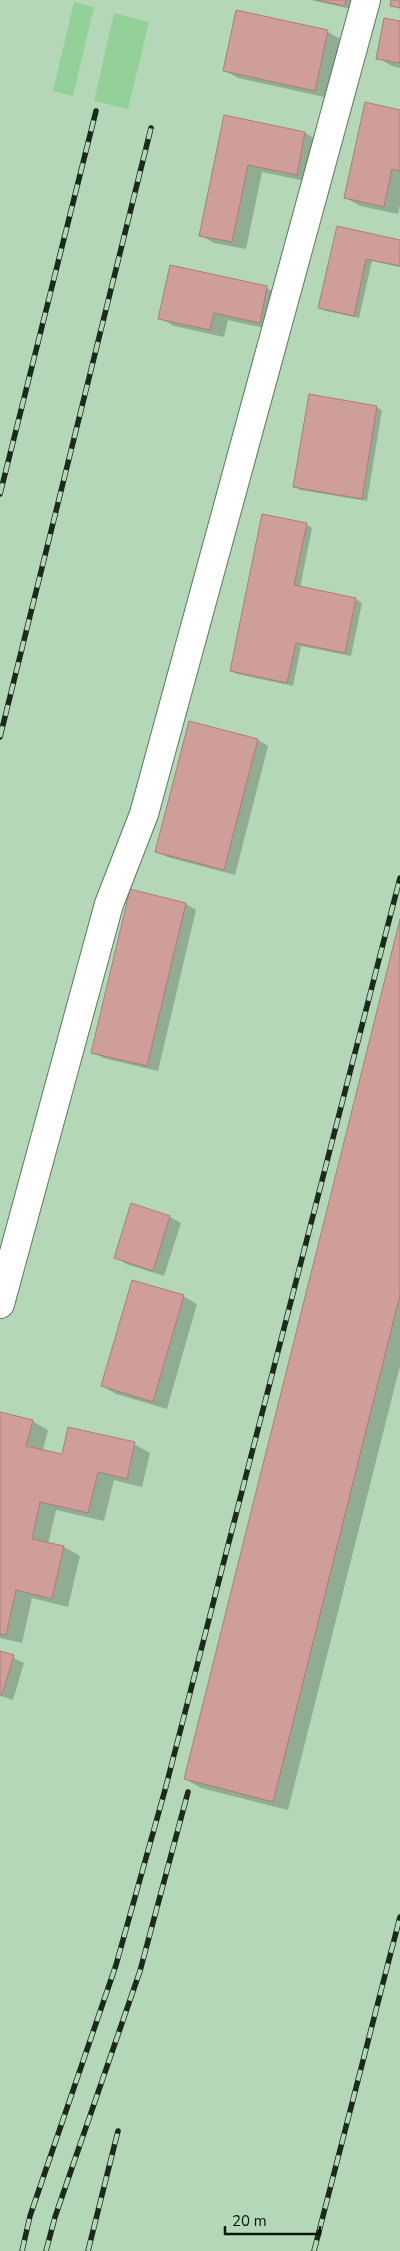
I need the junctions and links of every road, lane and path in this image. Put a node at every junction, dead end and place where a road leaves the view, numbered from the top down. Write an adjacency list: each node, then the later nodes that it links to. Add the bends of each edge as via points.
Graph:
1 (366, 0): 2 (street, via 144,814 109,904)
2 (0, 1304)

